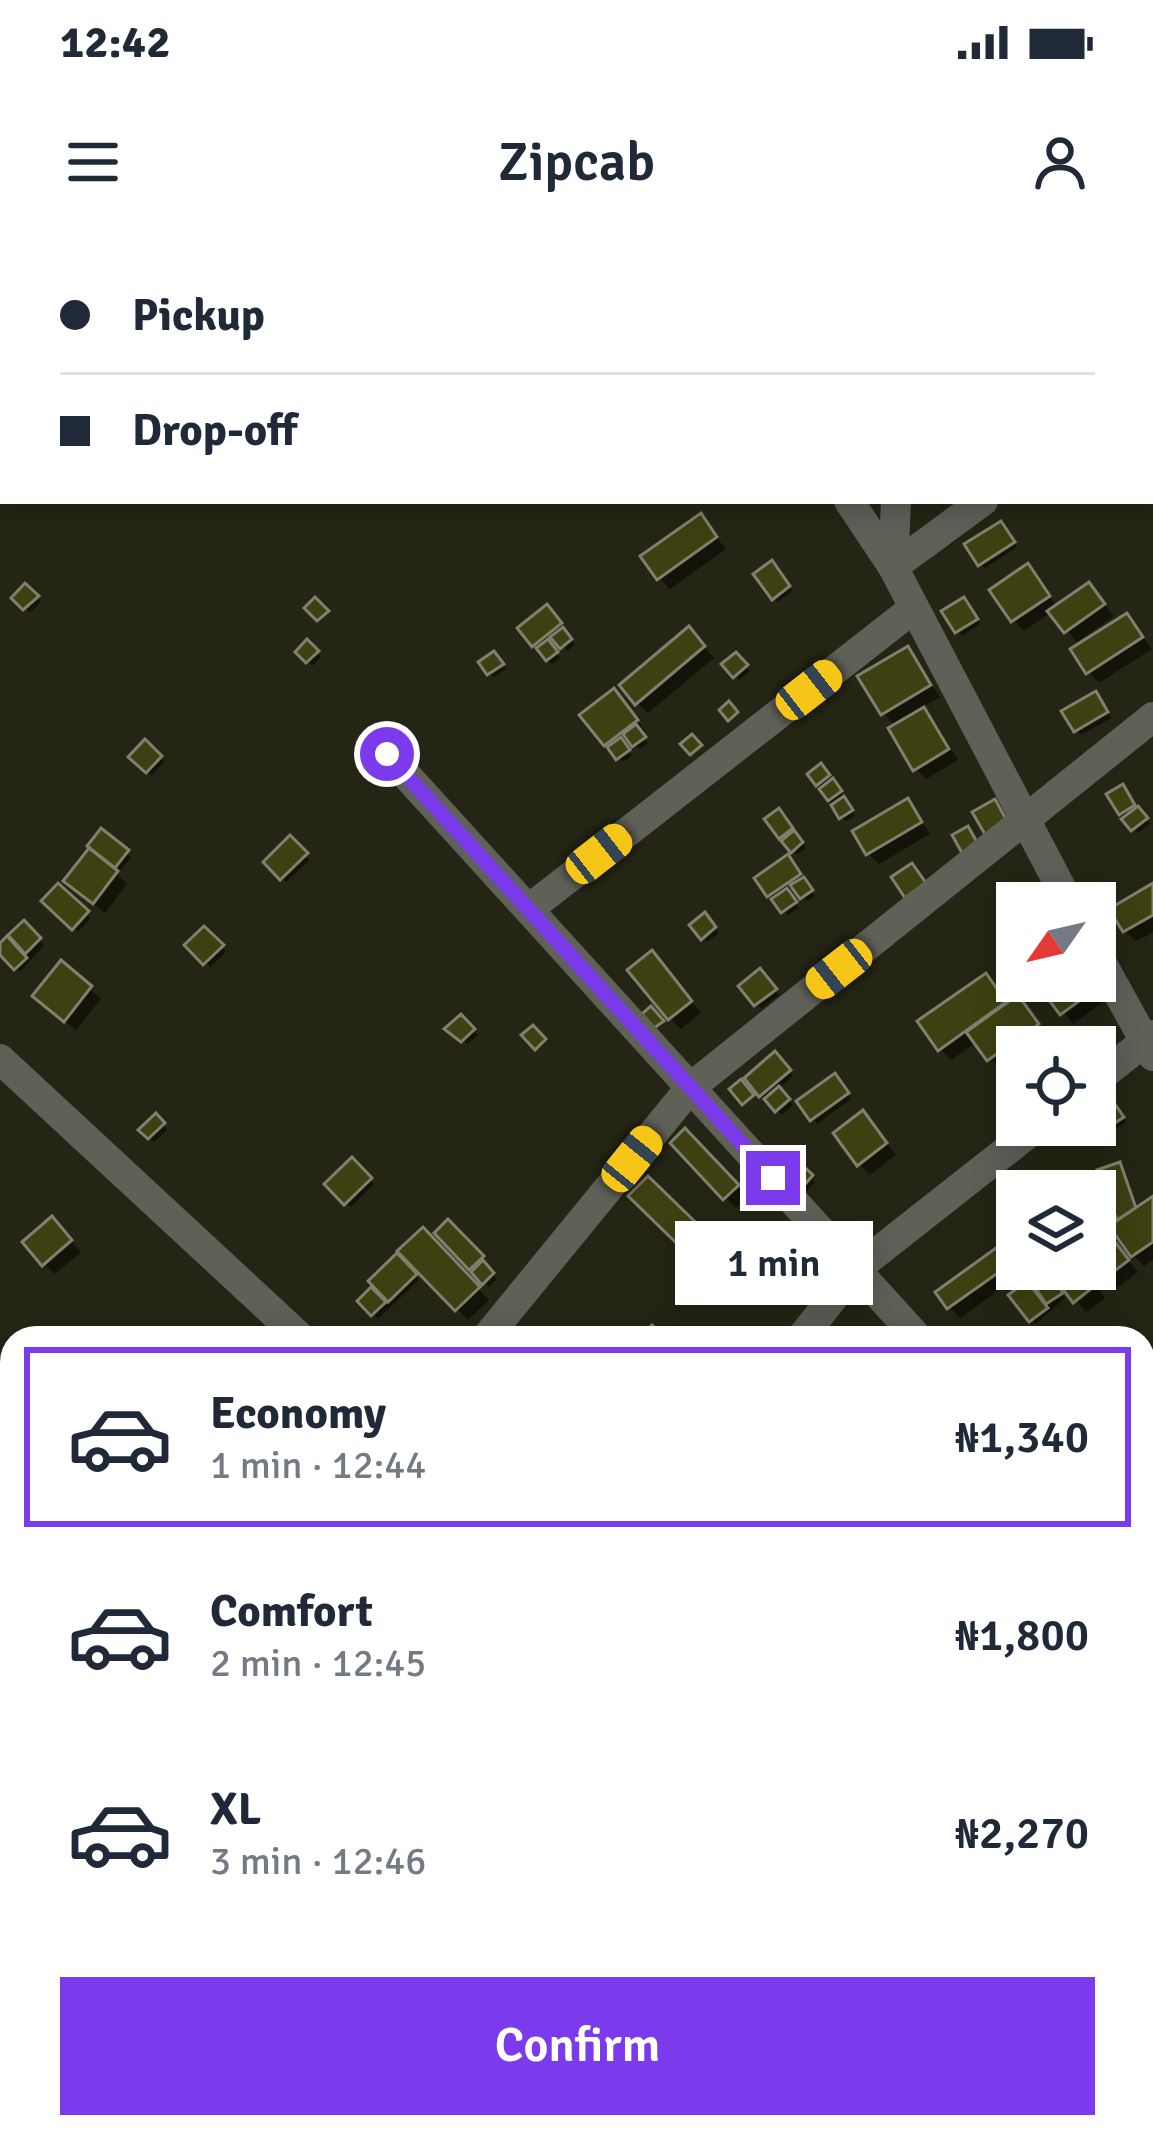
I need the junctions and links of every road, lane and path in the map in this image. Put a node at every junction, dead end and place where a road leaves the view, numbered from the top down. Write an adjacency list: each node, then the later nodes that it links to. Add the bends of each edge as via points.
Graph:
1 (851, 504): 4 (street)
2 (896, 504): 4 (street)
3 (979, 504): 4 (street)
4 (893, 567): 5 (street)
5 (914, 608): 8 (street); 10 (street)
6 (1153, 717): 8 (street)
7 (387, 754): 10 (street)
8 (1025, 823): 9 (street); 15 (street)
9 (1057, 882)
10 (529, 909): 15 (street)
11 (1116, 987): 12 (street)
12 (1150, 1044): 14 (street)
13 (0, 1059): 18 (street)
14 (1116, 1067)
15 (691, 1087): 17 (street); 19 (street)
16 (1012, 1146): 17 (street)
17 (856, 1269): 20 (street); 21 (street)
18 (289, 1326)
19 (496, 1326)
20 (811, 1326)
21 (907, 1326)

